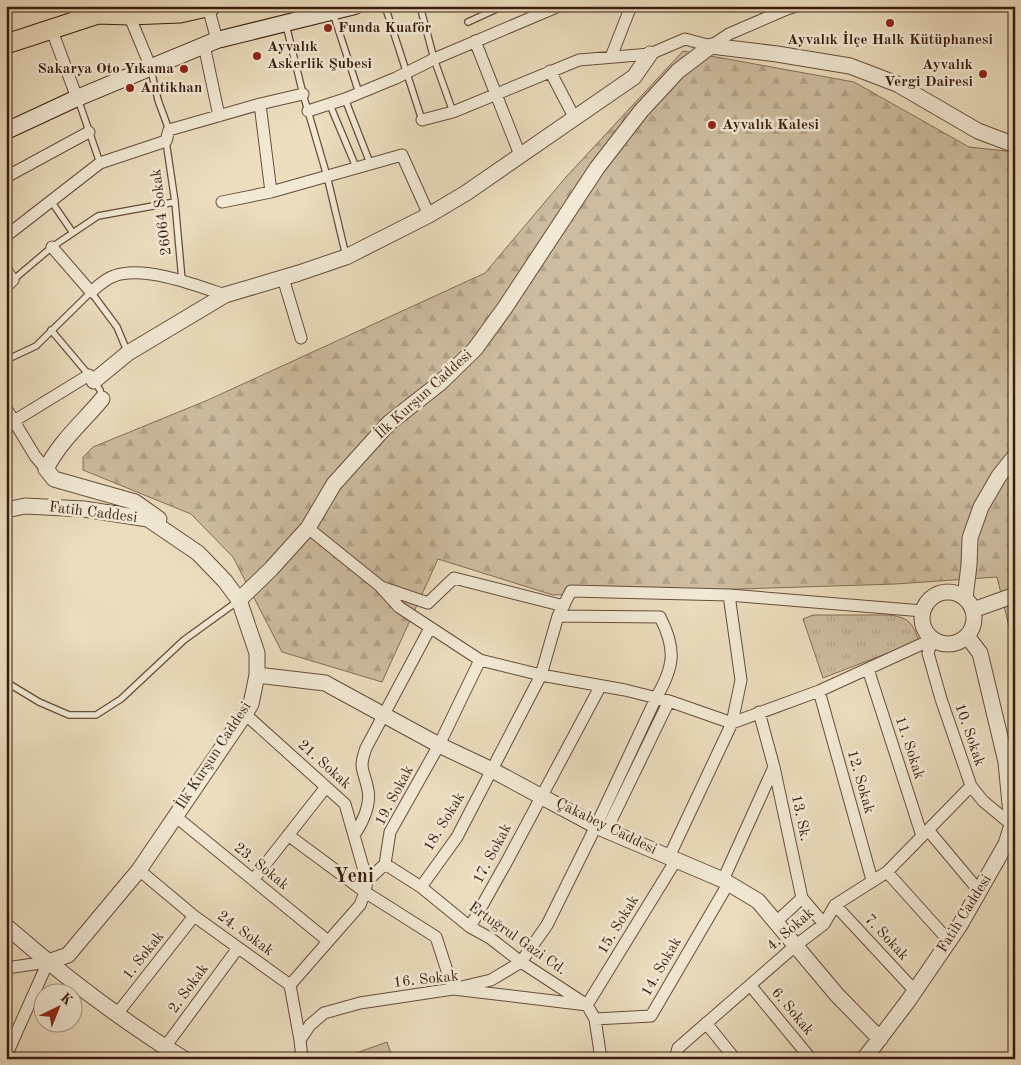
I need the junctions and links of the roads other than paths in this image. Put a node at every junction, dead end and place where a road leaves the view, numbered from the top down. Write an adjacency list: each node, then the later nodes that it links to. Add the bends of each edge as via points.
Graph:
1 (355, 6): 11 (main road)
2 (385, 6): 25 (lane)
3 (420, 6): 22 (lane)
4 (503, 6): 13 (lane)
5 (559, 6): 16 (street)
6 (631, 6): 21 (street)
7 (796, 6): 19 (street, via 729,34)
8 (1012, 6): 10 (street)
9 (210, 7): 12 (main road, via 180,13); 17 (street)
10 (1015, 10)
11 (333, 13): 14 (main road); 26 (lane)
12 (129, 15): 15 (main road, via 98,14); 23 (street)
13 (468, 22)
14 (285, 23): 17 (main road); 27 (lane)
15 (51, 28): 18 (main road); 29 (street)
16 (475, 41): 22 (street); 28 (street)
17 (210, 42): 23 (main road); 35 (street)
18 (6, 44)
19 (711, 46): 20 (street, via 685,39); 41 (street, via 850,66 897,84 978,131); 74 (street, İlk Kurşun Caddesi, via 678,71 641,110 597,168 475,349 440,383 389,423 334,484)
20 (650, 54): 21 (street); 36 (street, via 634,77)
21 (611, 57): 24 (street, via 580,60)
22 (434, 59): 25 (street); 34 (lane)
23 (151, 68): 29 (main road); 40 (lane, 26064 Sokak)
24 (550, 71): 28 (street); 36 (street)
25 (407, 73): 26 (street); 37 (lane)
26 (359, 93): 30 (street)
27 (303, 94): 31 (street); 33 (lane)
28 (497, 95): 34 (street); 42 (street)
29 (77, 98): 38 (main road); 39 (lane)
30 (346, 99): 32 (street); 43 (lane)
31 (260, 104): 35 (street); 48 (street)
32 (330, 105): 33 (street); 45 (lane)
33 (308, 111): 46 (lane)
34 (452, 112): 37 (street)
35 (219, 116): 40 (street)
36 (574, 117): 42 (street)
37 (422, 120)
38 (6, 131)
39 (89, 132): 44 (lane); 47 (street)
40 (168, 136): 44 (street); 50 (lane, 26064 Sokak)
41 (1015, 145)
42 (520, 155): 52 (street)
43 (370, 162): 45 (street); 52 (street, via 402,154)
44 (100, 163): 49 (street)
45 (356, 166): 46 (street)
46 (327, 176): 48 (street); 56 (lane)
47 (6, 177)
48 (271, 192): 51 (street)
49 (51, 200): 53 (lane); 54 (street)
50 (175, 202): 55 (lane, via 98,216); 59 (lane, 26064 Sokak)
51 (222, 202)
52 (429, 215): 56 (street)
53 (71, 230)
54 (6, 236)
55 (52, 246): 60 (lane); 61 (street)
56 (346, 257): 58 (street)
57 (6, 270): 60 (street)
58 (283, 278): 62 (street); 64 (street)
59 (182, 280): 61 (street, via 126,273 109,278); 62 (street)
60 (10, 284)
61 (91, 292): 63 (lane); 65 (lane, via 117,327)
62 (225, 294): 65 (street)
63 (52, 330): 66 (lane, via 36,346); 67 (lane)
64 (301, 338)
65 (128, 353): 67 (street)
66 (6, 360)
67 (92, 378): 68 (lane); 70 (street)
68 (102, 399): 72 (street, via 67,437)
69 (6, 408): 70 (street)
70 (10, 424): 72 (street)
71 (1015, 456): 80 (street, via 981,507 970,538)
72 (46, 469): 75 (street, via 54,479 135,502 154,514)
73 (6, 510): 75 (street, Fatih Caddesi, via 25,506 84,509 148,519)
74 (308, 528): 76 (street); 79 (street, İlk Kurşun Caddesi, via 272,570)
75 (198, 553): 79 (street, Fatih Caddesi)
76 (380, 586): 81 (street, via 428,603 454,578); 83 (street, via 399,607)
77 (728, 595): 81 (street, via 571,591); 82 (street); 98 (street, 15. Sokak, via 741,680)
78 (1015, 595): 80 (street)
79 (239, 600): 88 (street, İlk Kurşun Caddesi, via 257,653); 90 (lane, via 184,640 121,699 96,715 69,715)
80 (969, 604): 82 (street, via 949,592 933,598); 84 (street, via 974,624)
81 (561, 611): 89 (street, 18. Sokak); 93 (street, via 660,618 667,632 672,658 666,681)
82 (923, 611): 85 (street, via 924,627)
83 (430, 628): 86 (street); 97 (street)
84 (967, 636): 85 (street, via 947,644); 106 (street, Fatih Caddesi, via 980,653 1006,762)
85 (933, 639): 87 (street); 102 (street, 10. Sokak, via 928,653)
86 (480, 660): 89 (street); 99 (street, 19. Sokak)
87 (868, 669): 92 (street); 108 (street, 11. Sokak)
88 (257, 675): 96 (street, İlk Kurşun Caddesi, via 251,704); 97 (street, Çakabey Caddesi, via 325,683)
89 (541, 675): 91 (street); 101 (street, 18. Sokak)
90 (6, 682)
91 (600, 687): 93 (street); 104 (street, 17. Sokak)
92 (819, 691): 95 (street); 116 (street, 12. Sokak)
93 (656, 698): 94 (street); 107 (street)
94 (669, 701): 98 (street); 107 (street)
95 (759, 712): 98 (street); 100 (street, 13. Sk.)
96 (245, 714): 103 (street, 21. Sokak); 105 (street, İlk Kurşun Caddesi)
97 (384, 715): 99 (street, Çakabey Caddesi); 110 (street, via 361,762 369,796 362,822)
98 (732, 723): 111 (street, 15. Sokak)
99 (439, 745): 101 (street, Çakabey Caddesi); 112 (street, 19. Sokak, via 390,832)
100 (774, 767): 117 (street); 121 (street, 13. Sk.)
101 (492, 770): 104 (street, Çakabey Caddesi); 119 (street, 18. Sokak, via 457,837)
102 (971, 786): 106 (street, 10. Sokak, via 983,801); 108 (street, 4. Sokak)
103 (326, 787): 109 (street); 110 (street, 21. Sokak, via 345,804)
104 (541, 796): 107 (street, Çakabey Caddesi); 127 (street, 17. Sokak)
105 (175, 816): 113 (street, İlk Kurşun Caddesi); 115 (street, 23. Sokak)
106 (1012, 824): 120 (street, Fatih Caddesi, via 1006,844)
107 (601, 827): 111 (street, Çakabey Caddesi); 133 (street, via 546,925)
108 (925, 833): 114 (street, 4. Sokak); 120 (street)
109 (288, 835): 115 (street); 118 (street)
110 (354, 835): 118 (street, 21. Sokak)
111 (673, 859): 117 (street, Çakabey Caddesi); 139 (street, 15. Sokak)
112 (386, 864): 118 (street); 119 (street, Ertuğrul Gazi Cd.)
113 (139, 870): 123 (street, 24. Sokak); 132 (street, İlk Kurşun Caddesi, via 68,955)
114 (887, 872): 116 (street, 4. Sokak); 129 (street)
115 (253, 880): 128 (street, 23. Sokak)
116 (872, 880): 122 (street, 4. Sokak)
117 (726, 882): 124 (street, Çakabey Caddesi, via 758,901); 141 (street, 14. Sokak, via 651,1016)
118 (366, 886): 128 (street, via 360,905); 137 (street, via 436,937)
119 (421, 887): 127 (street, Ertuğrul Gazi Cd.)
120 (980, 892): 129 (street, Fatih Caddesi)
121 (802, 898): 124 (street); 125 (street, 13. Sk.)
122 (835, 905): 125 (street, 4. Sokak); 138 (street, 7. Sokak)
123 (194, 916): 131 (street, 24. Sokak); 140 (street, 1. Sokak)
124 (775, 922): 130 (street, Çakabey Caddesi)
125 (824, 924): 130 (street, 4. Sokak)
126 (6, 926): 132 (street)
127 (470, 927): 133 (street, Ertuğrul Gazi Cd.)
128 (328, 941): 135 (street)
129 (949, 941): 138 (street, Fatih Caddesi)
130 (795, 946): 136 (street, 4. Sokak); 143 (street, Çakabey Caddesi)
131 (238, 948): 135 (street, 24. Sokak); 145 (street, 2. Sokak)
132 (48, 962): 134 (street); 140 (street); 146 (street)
133 (521, 962): 137 (street, via 491,980); 139 (street, Ertuğrul Gazi Cd.)
134 (6, 968)
135 (290, 985): 144 (street)
136 (750, 985): 142 (street, 4. Sokak); 152 (street, 6. Sokak)
137 (453, 989): 139 (street, 16. Sokak); 144 (street, 16. Sokak, via 360,1003 324,1013)
138 (915, 991): 143 (street, Fatih Caddesi)
139 (588, 1006): 141 (street, Ertuğrul Gazi Cd.)
140 (117, 1014): 145 (street)
141 (595, 1019): 149 (street, Ertuğrul Gazi Cd.)
142 (706, 1023): 150 (street, 4. Sokak, via 678,1048); 151 (street)
143 (880, 1039): 153 (street, Fatih Caddesi)
144 (300, 1040): 148 (street)
145 (165, 1047): 147 (street)
146 (6, 1056)
147 (184, 1059)
148 (302, 1059)
149 (601, 1059)
150 (675, 1059)
151 (735, 1059)
152 (811, 1059)
153 (864, 1059)

